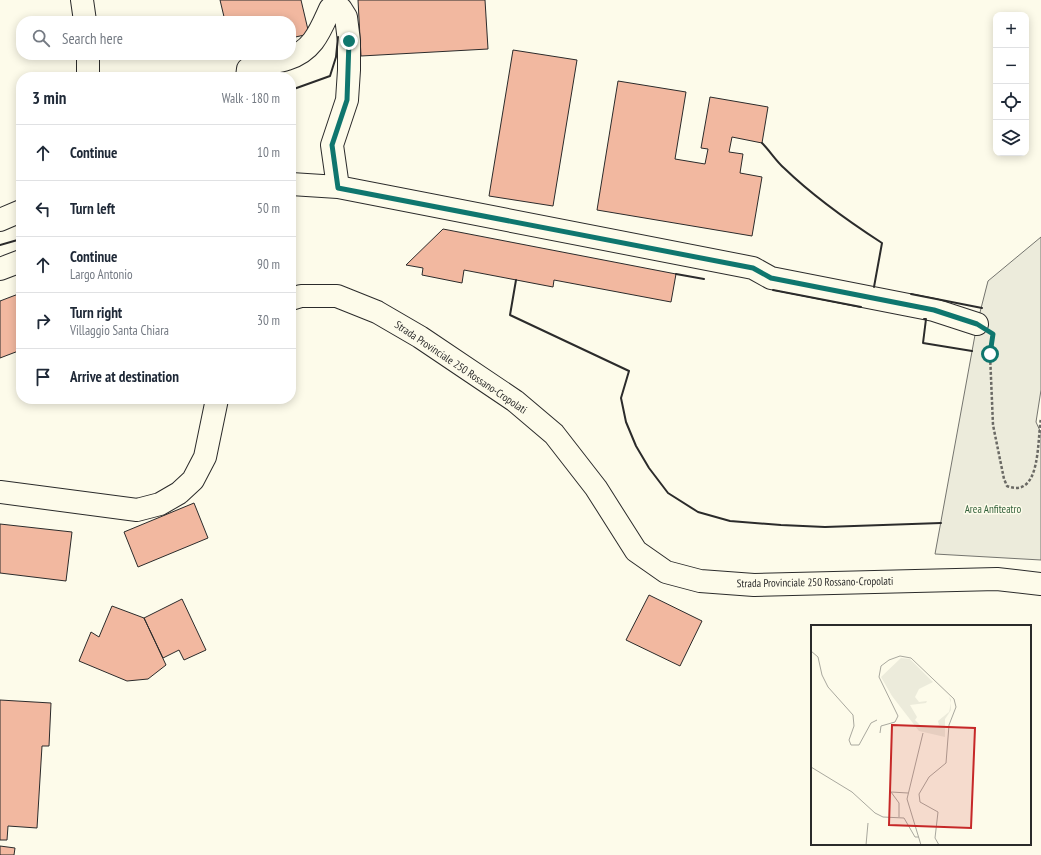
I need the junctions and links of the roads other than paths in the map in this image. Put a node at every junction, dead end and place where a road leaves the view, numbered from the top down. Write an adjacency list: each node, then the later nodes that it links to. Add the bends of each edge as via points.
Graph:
1 (82, 0): 2 (main road)
2 (84, 16)
3 (296, 55): 9 (main road, via 306,50 319,32 330,8 341,9 346,17 349,70 347,100 332,145)
4 (88, 60): 6 (main road)
5 (281, 60): 7 (main road, via 258,64 248,69)
6 (88, 72)
7 (248, 72)
8 (296, 184): 9 (main road)
9 (338, 188): 15 (main road, via 753,268 771,278 934,310)
10 (16, 212): 11 (main road)
11 (0, 220)
12 (16, 263): 13 (main road)
13 (0, 269)
14 (296, 298): 18 (main road, Strada Provinciale 250 Rossano-Cropolati, via 337,296 377,312 420,337 515,401 554,434 596,488 636,551 666,572 700,581 754,585 997,579)
15 (977, 324)
16 (217, 404): 17 (main road, via 205,457 193,480 179,493 160,504 137,510)
17 (0, 492)
18 (1041, 584)

